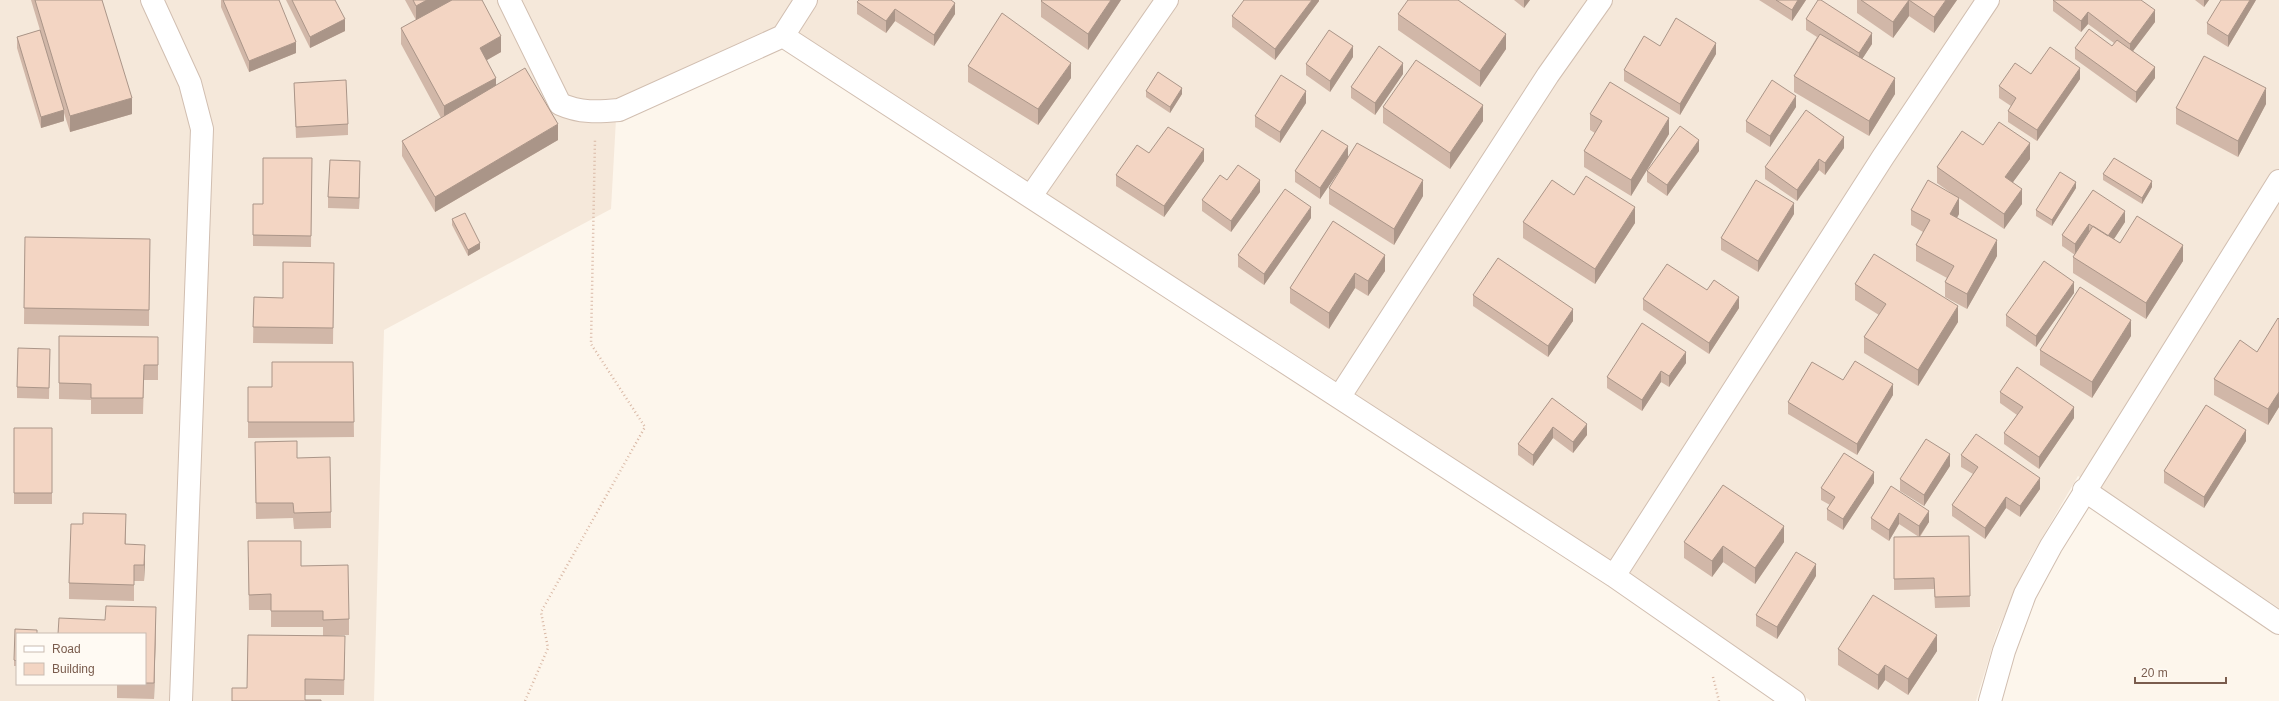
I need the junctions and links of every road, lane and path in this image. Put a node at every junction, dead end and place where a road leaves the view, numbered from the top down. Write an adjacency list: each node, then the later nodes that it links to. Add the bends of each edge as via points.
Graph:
1 (152, 0): 15 (street, via 190,82 202,129)
2 (509, 0): 8 (street, via 560,104 575,110)
3 (806, 0): 7 (street)
4 (1167, 0): 10 (street)
5 (1601, 0): 11 (street, via 1548,75)
6 (1988, 0): 13 (street, via 1883,157)
7 (783, 36): 8 (street, via 619,110); 10 (street)
8 (596, 112): 16 (path, via 591,344 645,427 541,612 548,648)
9 (2279, 182): 12 (street)
10 (1032, 196): 11 (street)
11 (1340, 396): 13 (street)
12 (2084, 490): 14 (street); 18 (street, via 2026,594 2004,651)
13 (1614, 576): 17 (street)
14 (2279, 624)
15 (181, 701)
16 (525, 701)
17 (1794, 701)
18 (1990, 701)

